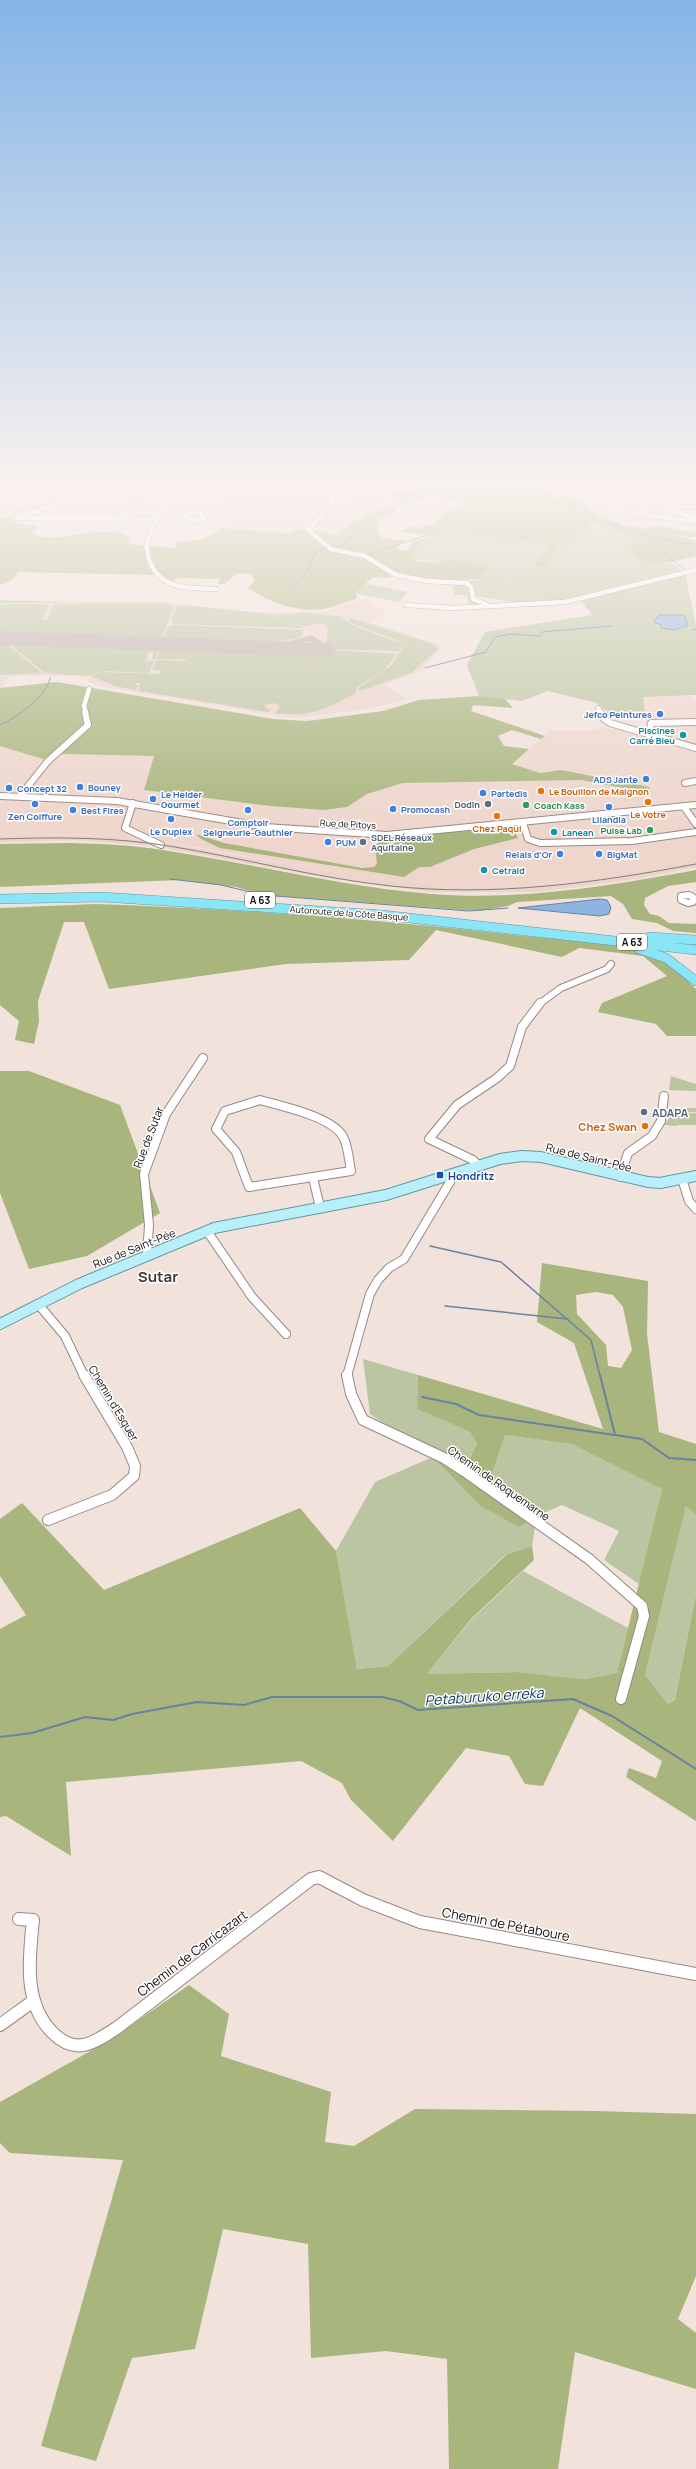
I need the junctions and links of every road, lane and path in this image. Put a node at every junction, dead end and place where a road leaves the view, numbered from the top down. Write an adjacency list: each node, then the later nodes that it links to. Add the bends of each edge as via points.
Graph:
1 (477, 601): 3 (street)
2 (563, 601): 3 (street)
3 (530, 604): 4 (street, via 453,608)
4 (406, 605)
5 (89, 690): 13 (street, via 84,706 88,725 48,761)
6 (598, 708): 8 (street, via 604,719 610,723)
7 (696, 722): 8 (street, via 655,722 651,724)
8 (649, 735): 9 (street)
9 (696, 748)
10 (696, 781): 11 (street)
11 (684, 783)
12 (0, 796): 13 (street, Rue de Pitoys)
13 (20, 796): 14 (street, Rue de Pitoys)
14 (133, 804): 17 (street, Rue de Pitoys, via 265,827 368,834 409,834); 20 (street, via 125,828 137,836 157,840)
15 (696, 805): 16 (street, Rue de Pitoys)
16 (684, 807): 17 (street, Rue de Pitoys); 18 (street)
17 (523, 823): 19 (street, via 528,839 540,843 632,841)
18 (696, 824)
19 (696, 832)
20 (161, 845)
21 (696, 892): 23 (street)
22 (0, 893): 26 (highway, Autoroute de la Côte Basque / A 63, via 52,890 166,894 462,916)
23 (686, 895)
24 (0, 899): 25 (highway, Autoroute de la Côte Basque / A 63, via 102,897 167,900 382,915)
25 (568, 935): 29 (highway, Autoroute de la Côte Basque / A 63); 31 (highway, via 636,947 653,953 678,966)
26 (647, 937): 27 (highway); 28 (highway, Autoroute de la Côte Basque / A 63)
27 (696, 940)
28 (696, 943)
29 (696, 950)
30 (611, 964): 34 (street, via 607,969 558,990 536,1006 525,1021 510,1066 497,1080 457,1105 429,1139 473,1160)
31 (696, 981)
32 (203, 1058): 43 (street, Rue de Sutar, via 166,1114 144,1174 149,1225)
33 (664, 1096): 37 (street, via 661,1121 652,1136 628,1153)
34 (478, 1165): 35 (main road, Rue de Saint-Pée); 37 (main road, Rue de Saint-Pée, via 509,1157 532,1156)
35 (449, 1176): 40 (main road, Rue de Saint-Pée, via 386,1195); 48 (street, Chemin de Roquemarne, via 450,1182 404,1259 392,1264 370,1291 347,1378 348,1386 363,1420 444,1458 464,1471 588,1559 642,1606 644,1616)
36 (696, 1176): 39 (main road, Rue de Saint-Pée)
37 (620, 1177): 39 (main road, Rue de Saint-Pée, via 648,1182)
38 (313, 1178): 38 (street, via 351,1171 342,1135 325,1122 306,1113 264,1101 230,1109 221,1115 216,1129 236,1152 249,1187); 40 (street)
39 (682, 1180): 41 (street, via 689,1201)
40 (320, 1207): 42 (main road, Rue de Saint-Pée, via 235,1223)
41 (696, 1209)
42 (207, 1231): 43 (main road, Rue de Saint-Pée); 46 (street, via 247,1293 268,1318)
43 (147, 1256): 44 (main road, Rue de Saint-Pée)
44 (38, 1304): 45 (main road, Rue de Saint-Pée); 47 (street, Chemin d'Esquer, via 65,1336 74,1360 127,1446 135,1466 134,1476 112,1495)
45 (0, 1324)
46 (286, 1334)
47 (48, 1520)
48 (620, 1699)
49 (319, 1878): 51 (street, Chemin de Pétaboure, via 363,1900 420,1922); 52 (street, Chemin de Carricazart, via 311,1879 108,2033 79,2046 64,2043 47,2030)
50 (19, 1919): 52 (street, via 33,1920 30,1966)
51 (696, 1974)
52 (32, 2002): 53 (street)
53 (0, 2025)

